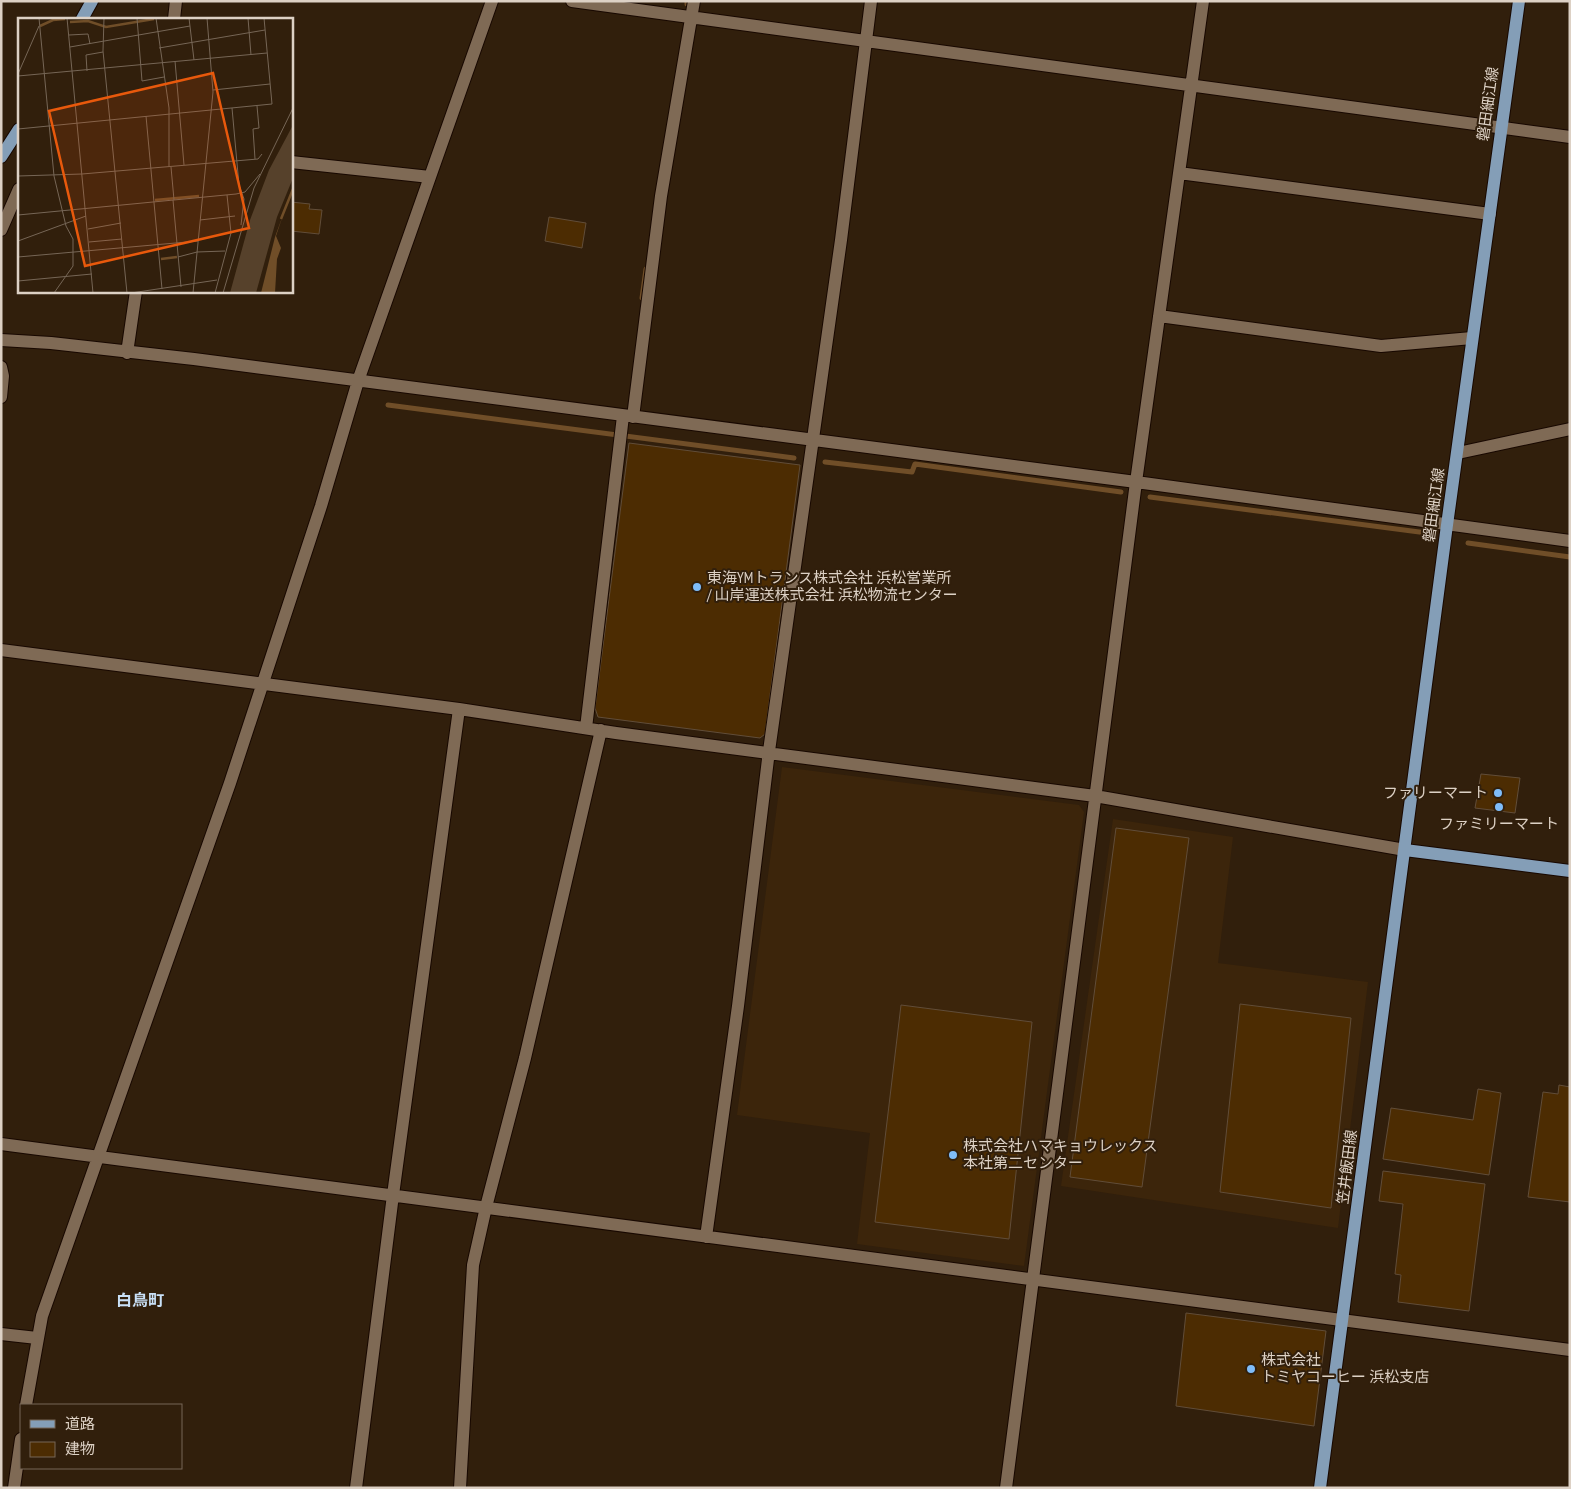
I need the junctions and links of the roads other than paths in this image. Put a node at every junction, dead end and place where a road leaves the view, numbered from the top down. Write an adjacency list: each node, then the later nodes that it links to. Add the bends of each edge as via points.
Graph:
1 (92, 1): 10 (main road)
2 (176, 1): 11 (street)
3 (492, 1): 20 (street)
4 (572, 1): 9 (street)
5 (694, 1): 9 (street)
6 (871, 1): 12 (street)
7 (1203, 1): 13 (street)
8 (1519, 1): 14 (main road, 磐田細江線)
9 (691, 16): 12 (street); 32 (street)
10 (83, 18)
11 (174, 18)
12 (866, 40): 13 (street); 34 (street)
13 (1191, 84): 14 (street); 19 (street)
14 (1501, 126): 16 (street); 22 (main road, 磐田細江線)
15 (18, 131): 17 (main road)
16 (1570, 137)
17 (1, 157)
18 (292, 162): 20 (street)
19 (1179, 173): 22 (street); 25 (street)
20 (430, 177): 30 (street)
21 (18, 191): 23 (street)
22 (1490, 214): 26 (main road, 磐田細江線)
23 (1, 230)
24 (136, 292): 28 (street)
25 (1159, 316): 26 (street, via 1381,346); 36 (street)
26 (1472, 338): 35 (main road, 磐田細江線)
27 (1, 340): 28 (street)
28 (127, 353): 30 (street)
29 (1, 367): 31 (street)
30 (358, 381): 32 (street); 40 (street)
31 (1, 397)
32 (628, 417): 34 (street); 42 (street, via 620,436)
33 (1570, 429): 35 (street)
34 (812, 442): 36 (street); 44 (street)
35 (1458, 454): 37 (main road, 磐田細江線)
36 (1136, 482): 37 (street); 45 (street)
37 (1447, 525): 38 (street); 46 (main road, 磐田細江線)
38 (1570, 541)
39 (1, 650): 40 (street)
40 (262, 684): 41 (street); 49 (street)
41 (459, 709): 42 (street); 50 (street)
42 (586, 728): 43 (street)
43 (601, 730): 44 (street); 51 (street, via 528,1049)
44 (769, 751): 45 (street); 52 (street)
45 (1095, 796): 46 (street); 53 (street)
46 (1405, 850): 47 (main road); 54 (main road, 笠井飯田線)
47 (1570, 871)
48 (1, 1144): 49 (street)
49 (99, 1157): 50 (street); 56 (street)
50 (392, 1195): 51 (street); 61 (street)
51 (486, 1207): 52 (street); 62 (street, via 473,1265)
52 (706, 1236): 53 (street)
53 (1032, 1280): 54 (street); 63 (street)
54 (1344, 1321): 57 (street); 64 (main road, 笠井飯田線)
55 (1, 1334): 56 (street)
56 (37, 1338): 58 (street)
57 (1570, 1350)
58 (26, 1404)
59 (20, 1446): 60 (street)
60 (14, 1488)
61 (356, 1488)
62 (460, 1488)
63 (1006, 1488)
64 (1320, 1488)

